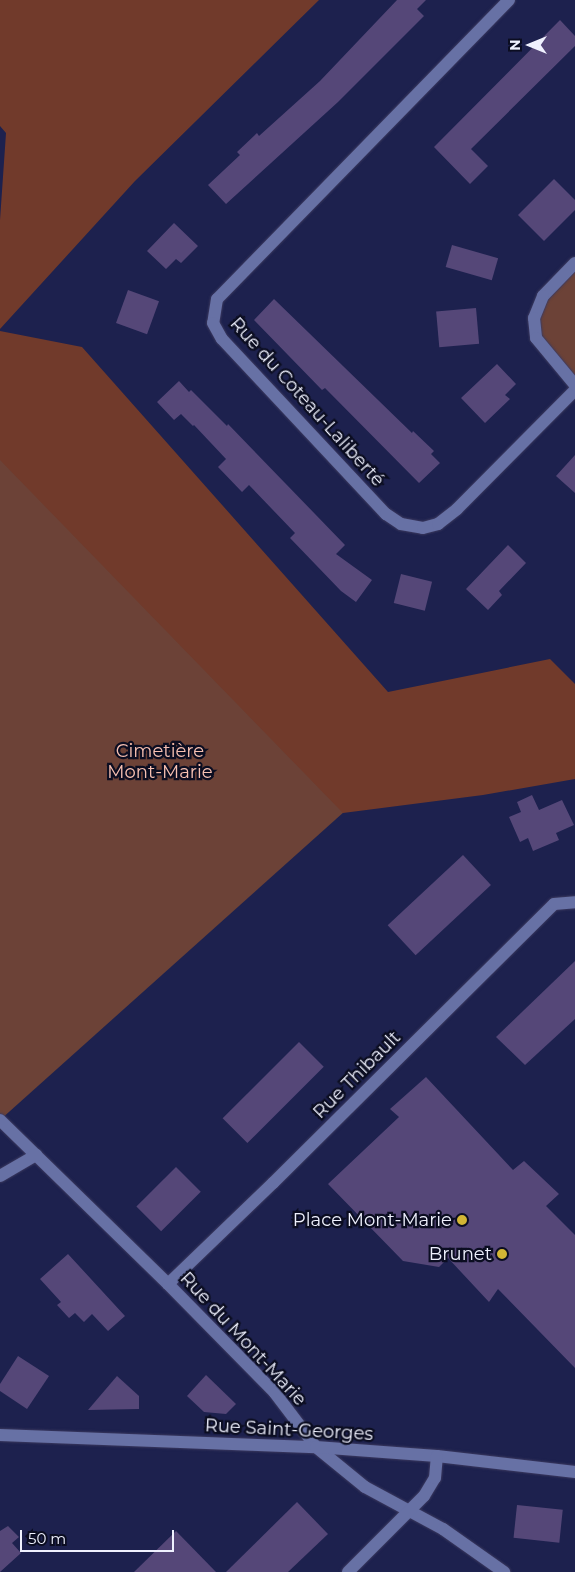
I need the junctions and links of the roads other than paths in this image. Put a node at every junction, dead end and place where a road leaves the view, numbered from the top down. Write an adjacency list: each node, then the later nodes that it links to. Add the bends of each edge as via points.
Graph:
1 (509, 0): 4 (street, Rue du Coteau-Laliberté, via 217,300 213,324 222,339 386,514 401,524 423,528 438,524 457,510)
2 (575, 263): 3 (street, via 543,296 534,318 536,338)
3 (575, 385)
4 (575, 390)
5 (575, 902): 9 (street, Rue Thibault, via 554,904)
6 (0, 1120): 7 (street, Rue du Mont-Marie)
7 (36, 1156): 8 (street); 9 (street, Rue du Mont-Marie)
8 (0, 1176)
9 (168, 1284): 11 (street, Rue du Mont-Marie, via 275,1393)
10 (0, 1435): 11 (street, Rue Saint-Georges)
11 (316, 1447): 12 (street, Rue Saint-Georges); 14 (street, Rue du Mont-Marie, via 365,1487)
12 (437, 1456): 13 (street, Rue Saint-Georges); 14 (street, via 435,1478 424,1496)
13 (575, 1472)
14 (409, 1510): 15 (street); 16 (street, Rue du Mont-Marie, via 443,1529)
15 (348, 1572)
16 (504, 1572)

